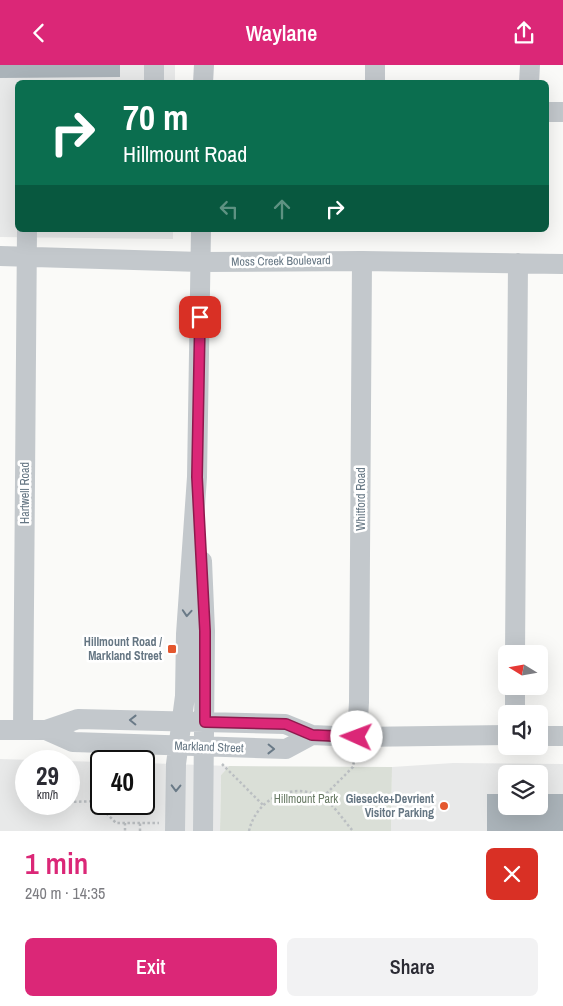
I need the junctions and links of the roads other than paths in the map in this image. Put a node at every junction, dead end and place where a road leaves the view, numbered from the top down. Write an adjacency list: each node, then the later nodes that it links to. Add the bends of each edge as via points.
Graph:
1 (154, 65): 5 (street)
2 (204, 65): 6 (street)
3 (375, 65): 7 (street)
4 (530, 65): 8 (street)
5 (154, 80)
6 (204, 80)
7 (375, 80)
8 (530, 80)
9 (549, 112): 10 (street)
10 (563, 112)
11 (27, 232): 14 (street, Hartwell Road)
12 (201, 232): 16 (street)
13 (0, 256): 14 (street, Moss Creek Boulevard)
14 (27, 256): 16 (street, Moss Creek Boulevard); 24 (street, Hartwell Road)
15 (362, 261): 16 (street, Moss Creek Boulevard); 17 (street, Moss Creek Boulevard); 30 (street, Whitford Road)
16 (201, 262): 19 (street)
17 (518, 263): 18 (street, Moss Creek Boulevard); 20 (street)
18 (563, 264)
19 (197, 477): 21 (street, one-way to 21); 22 (street, via 205,631)
20 (515, 645)
21 (182, 721): 22 (street, Markland Street); 25 (street, Markland Street, one-way to 25, via 78,719); 31 (street)
22 (205, 722): 26 (street, Markland Street, via 286,724); 32 (street)
23 (0, 730): 24 (street, Markland Street)
24 (23, 730): 25 (street, Markland Street)
25 (46, 730): 31 (street, Markland Street, via 73,742)
26 (312, 735): 30 (street, Markland Street); 32 (street, Markland Street, one-way to 26, via 286,749)
27 (498, 735): 30 (street, Markland Street)
28 (548, 736): 29 (street)
29 (563, 736)
30 (357, 737)
31 (178, 746): 32 (street, Markland Street); 33 (street, one-way to 33)
32 (205, 747): 34 (street)
33 (170, 827)
34 (203, 831)

